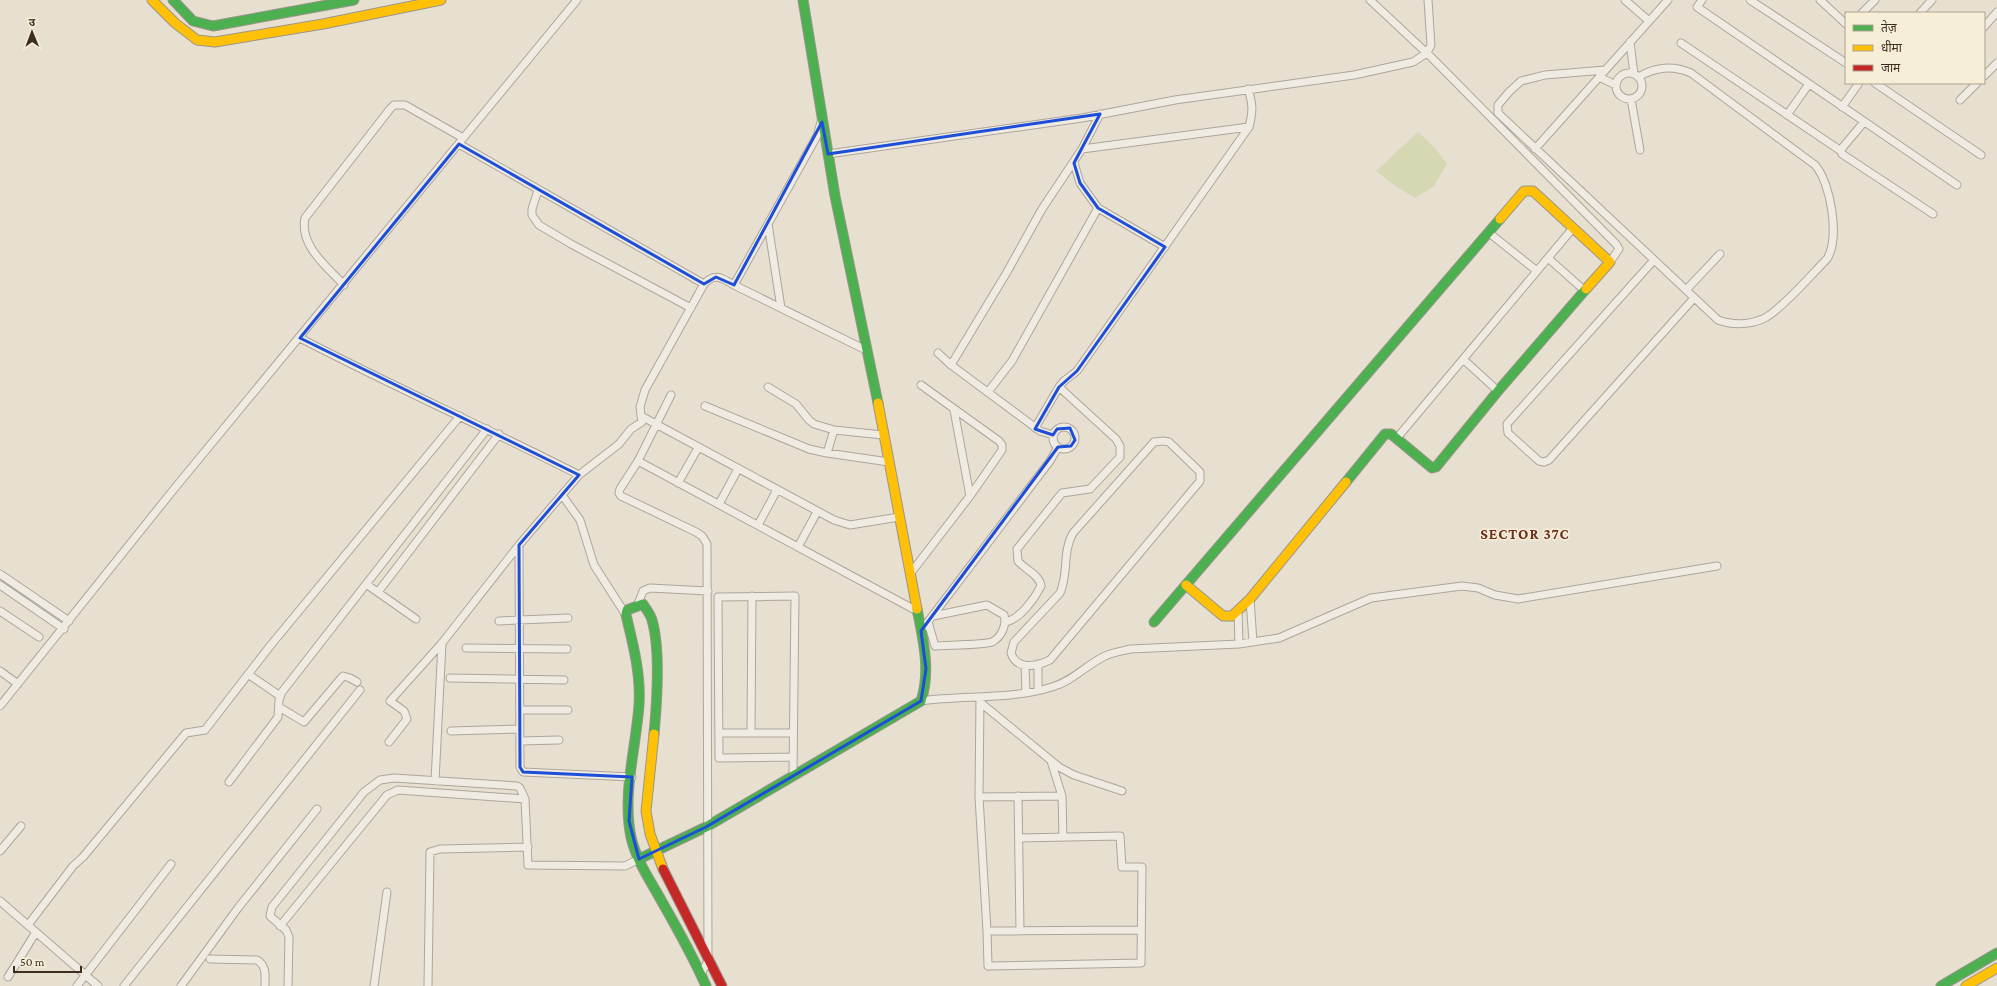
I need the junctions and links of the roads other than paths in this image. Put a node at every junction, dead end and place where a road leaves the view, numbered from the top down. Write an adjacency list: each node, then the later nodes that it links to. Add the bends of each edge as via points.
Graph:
1 (152, 0): 4 (main road, via 197,40 215,42 323,24)
2 (173, 0): 3 (main road, via 193,21 214,26)
3 (354, 0)
4 (441, 0)
5 (577, 0): 45 (street)
6 (803, 0): 42 (main road)
7 (1370, 0): 24 (street)
8 (1428, 0): 24 (street, via 1432,36)
9 (1625, 0): 19 (street)
10 (1668, 0): 19 (street)
11 (1702, 0): 31 (street, via 1697,7)
12 (1750, 0): 25 (street)
13 (1820, 0): 20 (street)
14 (1875, 0): 16 (street)
15 (1932, 0): 17 (street)
16 (1863, 12)
17 (1921, 12)
18 (1997, 12): 21 (street)
19 (1649, 21): 22 (street)
20 (1845, 23)
21 (1985, 26)
22 (1630, 42): 27 (street); 28 (street)
23 (1681, 43): 41 (street)
24 (1427, 53): 36 (street, via 1414,62 1354,75); 64 (street, via 1616,244 1619,249)
25 (1845, 63)
26 (1997, 63): 29 (street)
27 (1605, 70): 30 (street); 47 (street, via 1531,78 1521,81 1509,92 1498,105 1498,113)
28 (1636, 75): 35 (street, via 1622,75); 37 (street, via 1642,84 1641,92); 71 (street, via 1666,67 1675,67 1691,73 1815,165 1825,180 1834,226 1830,253 1771,315 1736,325 1726,323 1718,320)
29 (1985, 75)
30 (1599, 77): 35 (street); 47 (street)
31 (1809, 84): 39 (street); 41 (street)
32 (1858, 84): 39 (street)
33 (1876, 84): 51 (street)
34 (1976, 84): 38 (street)
35 (1616, 85): 37 (street, via 1620,96)
36 (1248, 90): 40 (street); 44 (street, via 1253,104)
37 (1631, 99): 48 (street)
38 (1960, 100)
39 (1842, 107): 43 (street)
40 (1100, 114): 46 (street); 50 (street)
41 (1787, 115): 49 (street)
42 (822, 122): 50 (main road); 57 (street, via 817,136)
43 (1864, 122): 49 (street); 53 (street)
44 (1250, 127): 46 (street); 60 (street)
45 (461, 141): 54 (street); 67 (street); 67 (street, via 405,105 394,105 390,109 305,218 304,231 312,250)
46 (1082, 149): 52 (street)
47 (1535, 149): 63 (street)
48 (1640, 150)
49 (1841, 151): 56 (street)
50 (828, 154): 75 (main road)
51 (1981, 155)
52 (1074, 163): 55 (street, via 1080,183); 78 (street, via 1042,209)
53 (1958, 185)
54 (538, 190): 66 (street); 72 (street, via 532,215 539,225)
55 (1098, 208): 60 (street); 83 (street, via 1012,361)
56 (1933, 214)
57 (768, 224): 68 (street); 73 (street)
58 (1573, 228): 59 (main road, via 1530,190 1524,191); 62 (street); 64 (main road)
59 (1488, 232): 65 (street); 119 (main road)
60 (1165, 247): 81 (street, via 1077,371)
61 (1720, 254): 69 (street)
62 (1548, 258): 65 (street); 70 (street)
63 (1654, 260): 69 (street); 71 (street, via 1507,424 1508,433 1540,461 1549,460)
64 (1610, 262): 70 (main road)
65 (1537, 271): 77 (street)
66 (704, 284): 68 (street, via 708,279 716,277); 72 (street)
67 (344, 285): 74 (street)
68 (734, 285): 73 (street)
69 (1686, 290): 71 (street)
70 (1585, 291): 82 (main road)
71 (1694, 298)
72 (691, 308): 88 (street, via 645,390 640,407)
73 (781, 308): 75 (street)
74 (300, 338): 87 (street); 135 (street)
75 (866, 350): 94 (main road)
76 (938, 353): 78 (street)
77 (1463, 359): 82 (street); 96 (street)
78 (952, 366): 83 (street)
79 (921, 385): 86 (street)
80 (768, 387): 92 (street, via 796,404 809,420)
81 (1059, 388): 90 (street); 137 (street, via 1116,439 1120,446 1120,458 1090,489 1062,493 1017,548 1018,561 1041,581 1041,586 1020,613 1013,620)
82 (1498, 391): 96 (main road, via 1434,468)
83 (988, 392): 90 (street)
84 (671, 395): 89 (street)
85 (705, 406): 99 (street, via 800,445)
86 (954, 410): 107 (street); 107 (street, via 1002,445 999,455)
87 (460, 416): 91 (street); 151 (street)
88 (642, 416): 89 (street); 103 (street, via 642,422 631,429 619,444)
89 (657, 426): 98 (street); 100 (street)
90 (1036, 428): 95 (street)
91 (487, 429): 93 (street); 117 (street)
92 (834, 430): 94 (street); 99 (street)
93 (498, 434): 103 (street); 121 (street)
94 (884, 435): 101 (main road)
95 (1053, 435): 97 (street); 97 (street, via 1057,429 1063,427 1070,428 1074,433 1075,440 1071,446 1065,449)
96 (1397, 438): 124 (main road, via 1385,434)
97 (1058, 447): 133 (street)
98 (698, 448): 102 (street); 104 (street)
99 (828, 453): 101 (street)
100 (638, 461): 104 (street); 120 (street, via 619,493 702,536 707,544)
101 (889, 462): 110 (main road)
102 (738, 469): 105 (street); 108 (street)
103 (579, 475): 106 (street)
104 (678, 483): 108 (street)
105 (777, 490): 109 (street); 111 (street)
106 (562, 495): 112 (street); 130 (street, via 580,520 594,565)
107 (970, 496): 115 (street)
108 (719, 504): 111 (street)
109 (817, 512): 110 (street, via 850,525); 113 (street)
110 (899, 517): 115 (main road)
111 (758, 525): 113 (street)
112 (519, 545): 134 (street); 143 (street)
113 (798, 547): 128 (street)
114 (1717, 566): 142 (street, via 1518,599 1462,586 1371,598 1279,638)
115 (910, 574): 128 (main road)
116 (1, 576): 122 (street)
117 (366, 584): 121 (street); 160 (street)
118 (0, 585): 125 (street)
119 (1186, 585): 129 (main road, via 1223,616 1232,616); 138 (main road)
120 (708, 591): 126 (street, via 650,588 643,591); 188 (street)
121 (378, 592): 132 (street)
122 (30, 595): 125 (street); 135 (street)
123 (752, 596): 169 (street, via 718,597); 170 (street); 171 (street, via 795,596)
124 (1250, 599): 129 (main road); 142 (street)
125 (24, 602): 139 (street)
126 (638, 604): 130 (main road, via 632,605); 193 (main road, via 646,607 654,632 657,708 646,811)
127 (0, 611): 141 (street)
128 (917, 611): 140 (main road)
129 (1238, 611): 144 (street)
130 (626, 615): 178 (main road, via 636,650 638,675 639,703)
131 (568, 618): 134 (street)
132 (416, 619)
133 (930, 619): 137 (street, via 987,605 1004,615); 137 (street, via 935,646 992,642 1002,632); 140 (street)
134 (520, 620): 136 (street); 146 (street)
135 (69, 621): 139 (street)
136 (499, 621)
137 (1006, 622)
138 (1154, 622)
139 (64, 629): 156 (street)
140 (921, 631): 162 (main road, via 926,669 926,684)
141 (39, 637)
142 (1253, 642): 144 (street)
143 (442, 643): 174 (street, via 390,701 404,711 407,719); 179 (street)
144 (1239, 644): 158 (street, via 1139,648 1114,652 1072,678)
145 (466, 648): 146 (street)
146 (520, 649): 147 (street); 153 (street)
147 (567, 649)
148 (1038, 664): 149 (street); 149 (street, via 1050,660 1056,654 1200,481 1200,472 1169,442 1154,442 1073,532 1066,549 1065,578 1060,593 1014,642 1012,657); 158 (street)
149 (1025, 666): 159 (street)
150 (0, 671): 156 (street)
151 (248, 674): 160 (street); 198 (street, via 205,730 188,731 73,866)
152 (450, 678): 153 (street)
153 (521, 679): 154 (street); 165 (street)
154 (564, 680)
155 (357, 682): 164 (street, via 344,676 304,722)
156 (18, 684): 163 (street)
157 (360, 690): 213 (street)
158 (1038, 690): 159 (street)
159 (1026, 692): 161 (street)
160 (280, 696): 164 (street)
161 (981, 700): 162 (street); 176 (street); 184 (street)
162 (921, 701): 177 (main road)
163 (0, 706)
164 (279, 707): 180 (street, via 275,722)
165 (521, 710): 166 (street); 167 (street)
166 (568, 710)
167 (520, 729): 168 (street); 173 (street)
168 (451, 730)
169 (718, 733): 170 (street); 175 (street, via 719,758)
170 (751, 733): 171 (street)
171 (793, 733): 175 (street)
172 (559, 740): 173 (street)
173 (520, 741): 178 (street, via 520,767 523,772)
174 (389, 742)
175 (792, 757): 177 (street)
176 (1051, 761): 181 (street, via 1069,772); 183 (street)
177 (793, 776): 188 (main road)
178 (632, 777): 194 (main road, via 629,821 631,838)
179 (435, 780): 185 (street, via 517,786); 199 (street, via 380,780 364,792 272,907 270,916)
180 (229, 782)
181 (1122, 791)
182 (1018, 796): 183 (street); 184 (street); 190 (street)
183 (1062, 796): 189 (street)
184 (979, 797): 201 (street)
185 (525, 799): 191 (street); 199 (street, via 398,790 387,796)
186 (317, 809): 214 (street, via 238,908)
187 (21, 826): 192 (street)
188 (706, 826): 193 (main road); 206 (street)
189 (1063, 837): 190 (street); 200 (street, via 1120,836 1122,867 1142,867)
190 (1019, 838): 202 (street)
191 (528, 847): 194 (street, via 528,865 625,866); 218 (street, via 440,849 430,852)
192 (0, 851)
193 (656, 851): 194 (main road); 206 (main road)
194 (639, 859): 208 (main road)
195 (171, 864): 209 (street)
196 (387, 892): 217 (street)
197 (0, 901): 198 (street)
198 (28, 925): 203 (street)
199 (280, 926): 216 (street, via 286,930 289,937)
200 (1140, 930): 201 (street, via 1141,963 988,966); 202 (street)
201 (987, 931): 202 (street)
202 (1020, 931)
203 (36, 932): 209 (street); 210 (street)
204 (1997, 953): 221 (main road)
205 (210, 959): 215 (street, via 257,960 263,963 265,968)
206 (708, 961): 208 (street); 220 (main road)
207 (1997, 968): 222 (main road)
208 (701, 974): 219 (main road)
209 (85, 976): 211 (street); 212 (street)
210 (8, 977)
211 (76, 986)
212 (98, 986)
213 (124, 986)
214 (181, 986)
215 (265, 986)
216 (288, 986)
217 (374, 986)
218 (428, 986)
219 (706, 986)
220 (722, 986)
221 (1941, 986)
222 (1966, 986)

